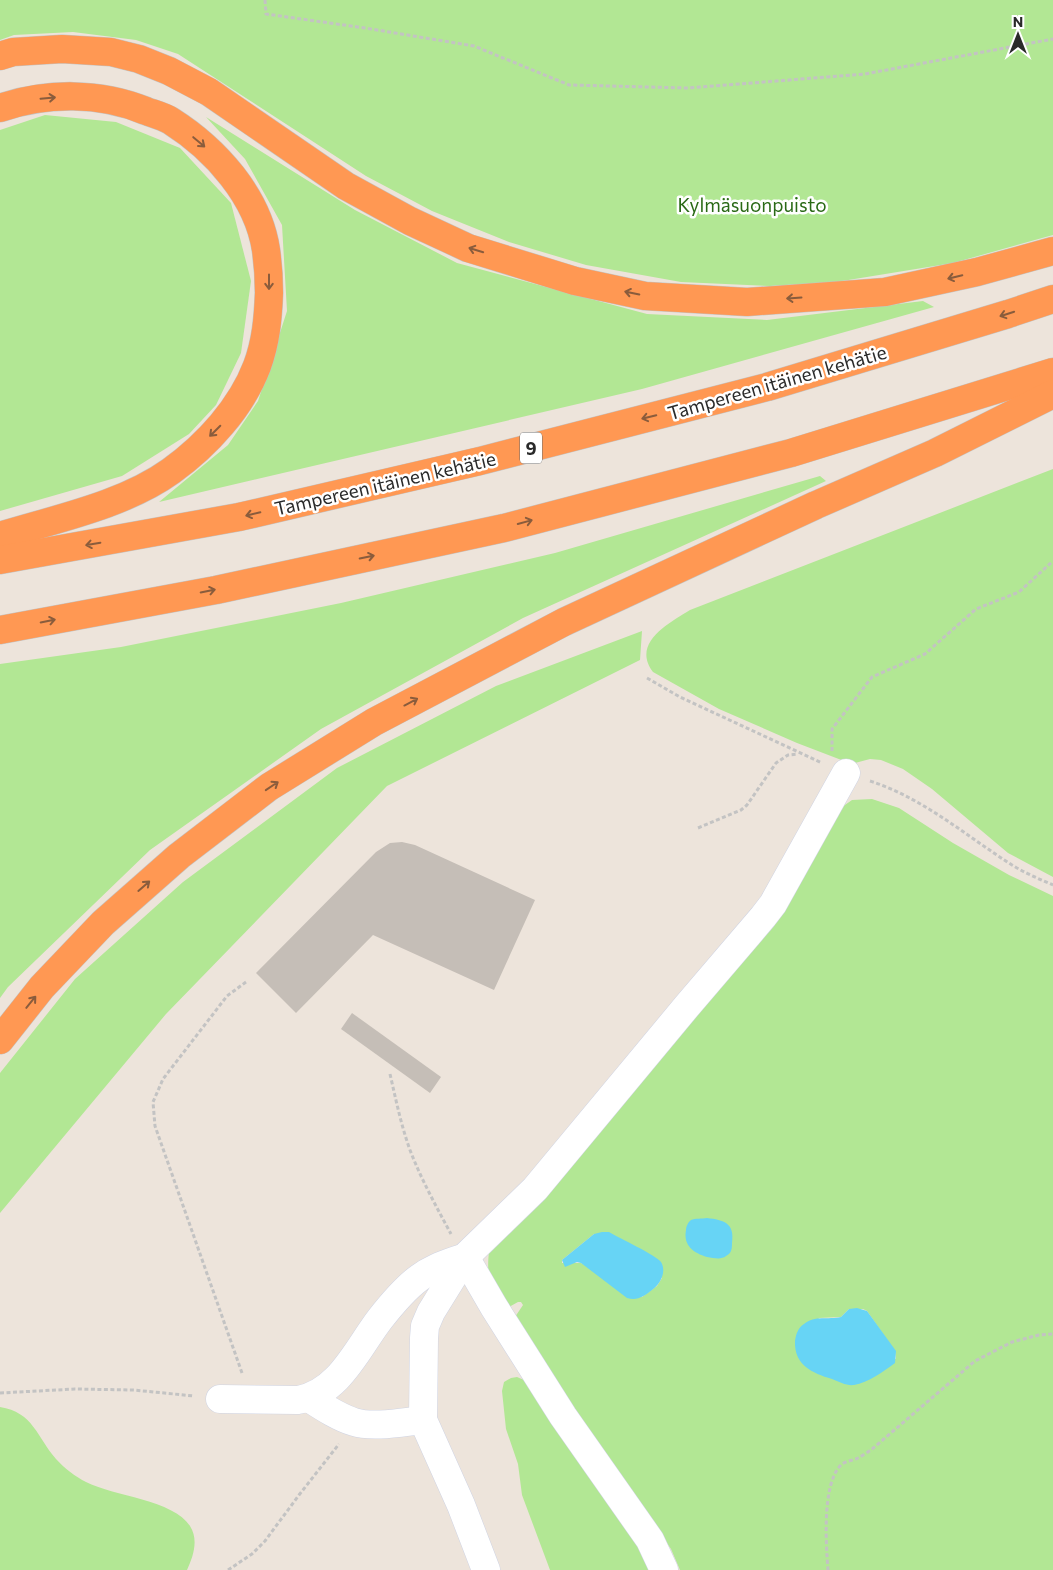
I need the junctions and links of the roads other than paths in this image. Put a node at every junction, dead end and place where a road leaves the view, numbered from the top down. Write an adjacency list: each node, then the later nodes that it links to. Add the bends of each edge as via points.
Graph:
1 (0, 56): 3 (highway, one-way to 1, via 885,292 747,302 645,296 575,281 468,248 418,225 346,186 209,92 139,59 111,52 62,49 13,52)
2 (0, 108): 7 (highway, one-way to 7, via 44,98 103,98 169,120 201,142 242,190 257,219 266,248 269,275 265,340 256,367 225,421 196,450 150,485 106,503)
3 (1053, 252)
4 (1053, 299): 8 (highway, Tampereen itäinen kehätie / 9, one-way to 8, via 767,387 480,461 239,517)
5 (1053, 372): 9 (highway, one-way to 5, via 216,590 504,528 791,454)
6 (1053, 394): 11 (highway, one-way to 6, via 42,987 83,943 179,856 269,788 374,722 564,622 936,453)
7 (0, 536)
8 (0, 560)
9 (0, 630)
10 (839, 770): 12 (street, via 764,917 535,1189)
11 (0, 1040)
12 (464, 1257): 13 (street, via 435,1268 406,1289 350,1364 328,1386); 15 (street, via 426,1326); 17 (street, via 563,1416 650,1540)
13 (309, 1398): 14 (street); 15 (street, via 356,1423)
14 (220, 1399)
15 (423, 1420): 16 (street)
16 (486, 1570)
17 (664, 1570)

